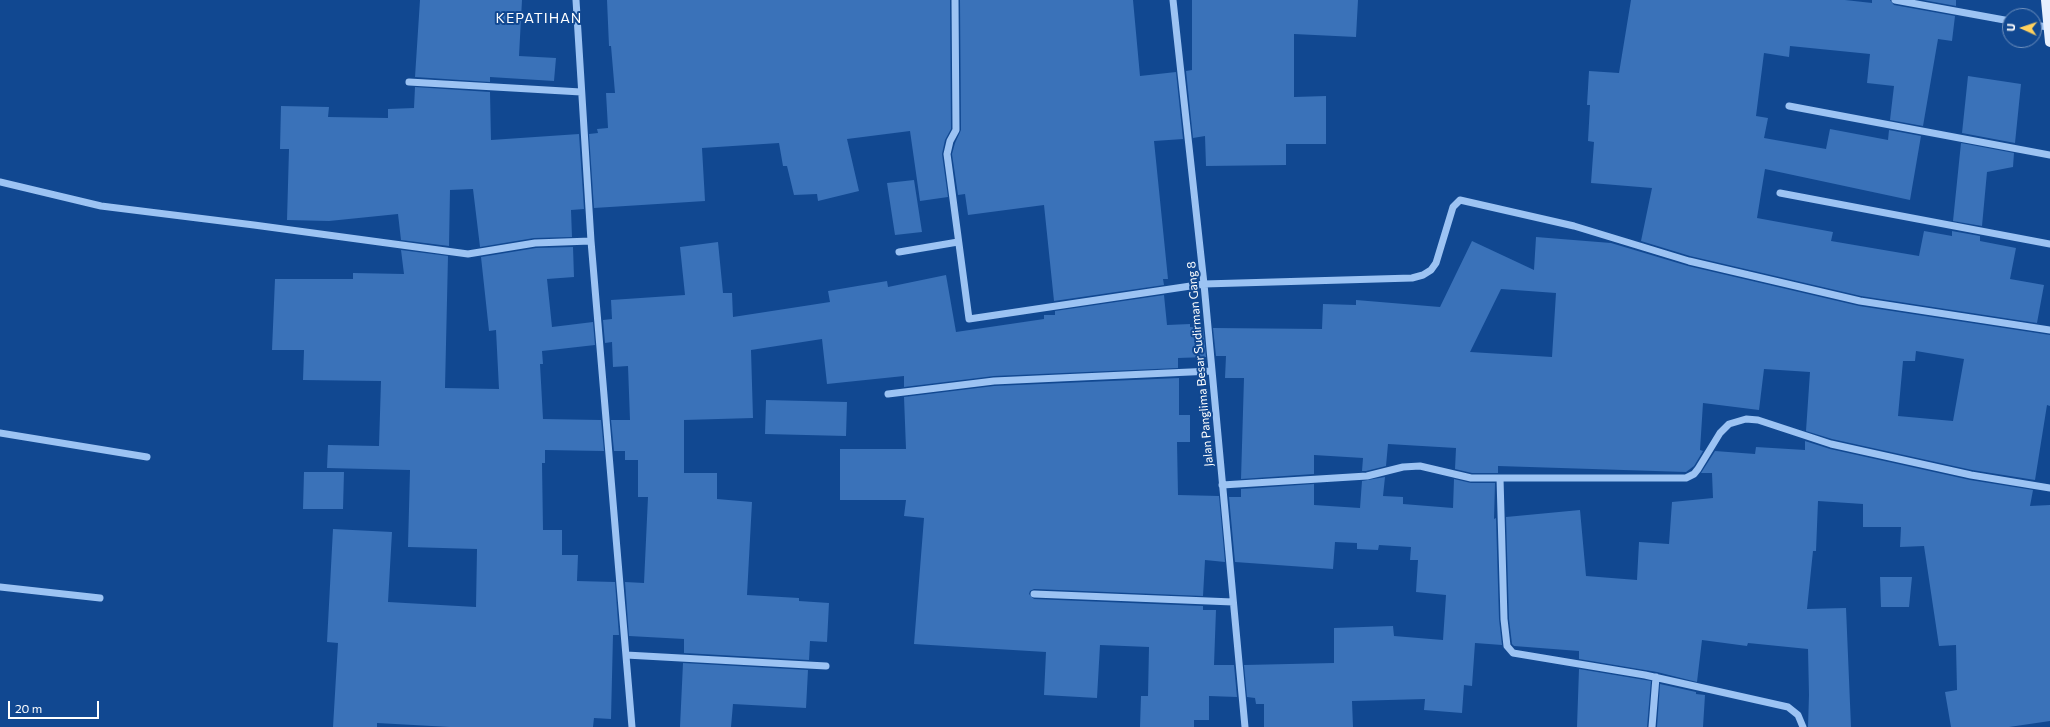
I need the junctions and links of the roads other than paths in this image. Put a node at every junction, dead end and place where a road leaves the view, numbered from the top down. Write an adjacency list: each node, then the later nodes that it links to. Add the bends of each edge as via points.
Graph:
1 (576, 0): 11 (street)
2 (955, 0): 17 (street, via 956,130 947,154)
3 (1173, 0): 20 (street, Jalan Panglima Besar Sudirman Gang 8)
4 (1895, 0): 6 (street)
5 (2046, 0): 8 (main road)
6 (2002, 19)
7 (2042, 26): 8 (street)
8 (2048, 27): 9 (main road)
9 (2050, 42)
10 (409, 82): 11 (street)
11 (581, 92): 16 (street)
12 (1789, 106): 13 (street)
13 (2050, 155)
14 (0, 182): 16 (street, via 101,206 468,254 535,243)
15 (1780, 193): 18 (street)
16 (591, 241): 33 (street)
17 (958, 242): 19 (street); 20 (street, via 969,319)
18 (2050, 244)
19 (899, 252)
20 (1204, 284): 21 (street, via 1412,278 1423,275 1436,263 1452,207 1460,200 1574,226 1689,261 1860,301); 22 (street, Jalan Panglima Besar Sudirman Gang 8)
21 (2050, 330)
22 (1212, 371): 23 (street, via 1002,381); 27 (street, Jalan Panglima Besar Sudirman Gang 8)
23 (888, 394)
24 (0, 433): 25 (street)
25 (147, 457)
26 (1500, 478): 27 (street, via 1471,478 1420,466 1403,467 1354,478); 28 (street, via 1686,478 1698,469 1720,433 1729,424 1746,419 1758,420 1831,444); 35 (street, via 1507,646 1513,653)
27 (1222, 485): 32 (street, Jalan Panglima Besar Sudirman Gang 8)
28 (2050, 488)
29 (0, 587): 31 (street)
30 (1034, 594): 32 (street)
31 (100, 598)
32 (1233, 602): 37 (street, Jalan Panglima Besar Sudirman Gang 8)
33 (626, 655): 34 (street); 36 (street)
34 (826, 666)
35 (1656, 677): 38 (street); 39 (street, via 1788,707 1798,715)
36 (632, 727)
37 (1245, 727)
38 (1652, 727)
39 (1802, 727)

